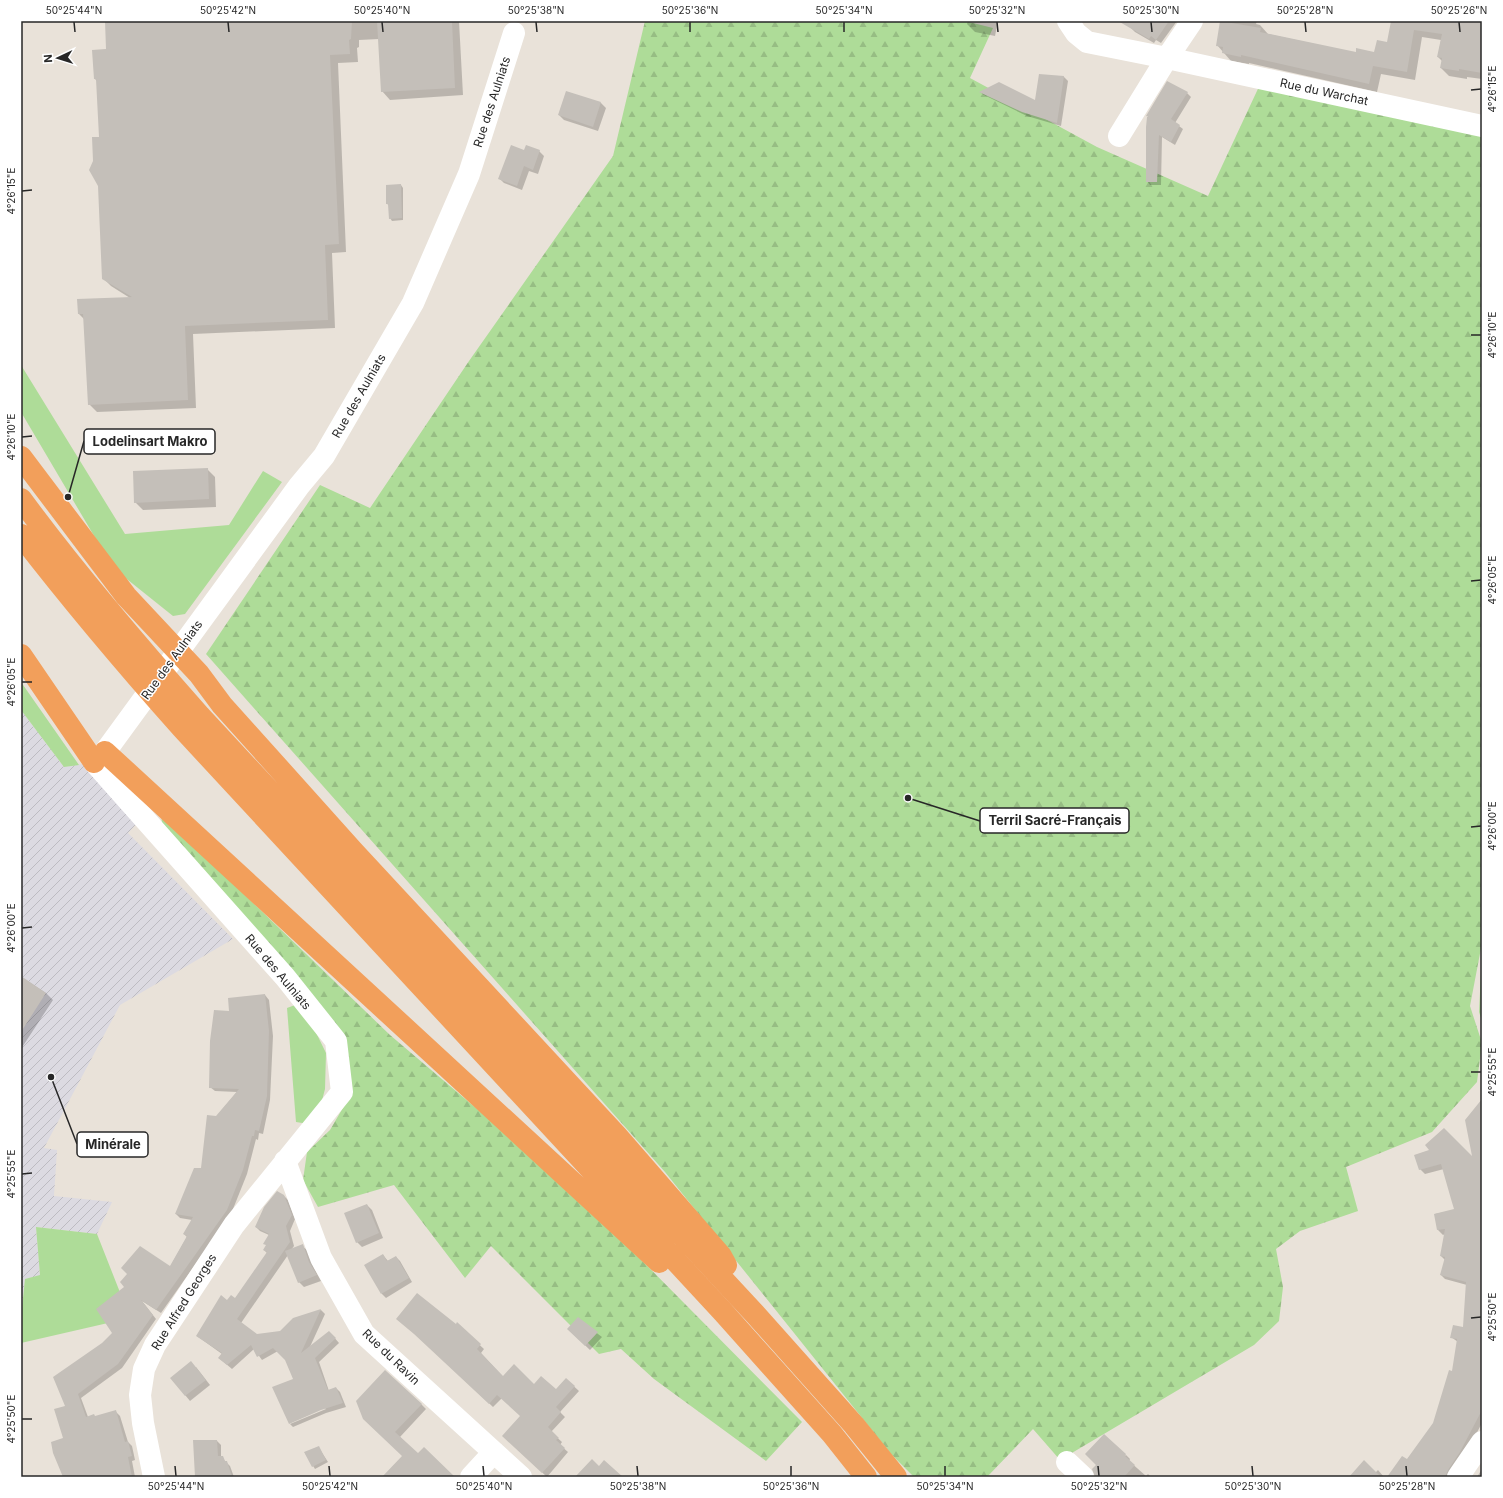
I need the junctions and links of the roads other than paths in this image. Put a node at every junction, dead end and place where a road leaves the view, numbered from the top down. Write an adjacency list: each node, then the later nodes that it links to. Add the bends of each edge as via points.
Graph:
1 (1068, 21): 4 (street, Rue du Warchat, via 1076,33 1087,42)
2 (1192, 21): 4 (street)
3 (514, 33): 10 (street, Rue des Aulniats, via 469,174 413,303 324,456 299,486)
4 (1167, 58): 5 (street, Rue du Warchat); 6 (street)
5 (1482, 126)
6 (1119, 136)
7 (21, 457): 10 (highway, via 126,596)
8 (21, 499): 16 (highway, via 152,662 200,716)
9 (21, 535): 15 (highway, via 125,664 182,728)
10 (178, 651): 12 (street, Rue des Aulniats); 16 (highway, via 260,749 617,1136 721,1256)
11 (21, 655): 12 (highway)
12 (99, 757): 13 (street, Rue des Aulniats, via 336,1041 342,1092); 15 (highway, via 653,1257)
13 (285, 1161): 14 (street, Rue des Aulniats); 18 (street, Rue du Ravin, via 320,1258 364,1334)
14 (234, 1225): 20 (street, Rue Alfred Georges, via 168,1324 144,1369 140,1395)
15 (723, 1312): 23 (highway, via 832,1434)
16 (755, 1314): 24 (highway, via 854,1425)
17 (1482, 1442): 26 (street)
18 (494, 1452): 21 (street); 22 (street, Rue du Ravin)
19 (1067, 1462): 25 (street)
20 (154, 1477)
21 (471, 1477)
22 (521, 1477)
23 (866, 1477)
24 (896, 1477)
25 (1084, 1477)
26 (1458, 1477)

